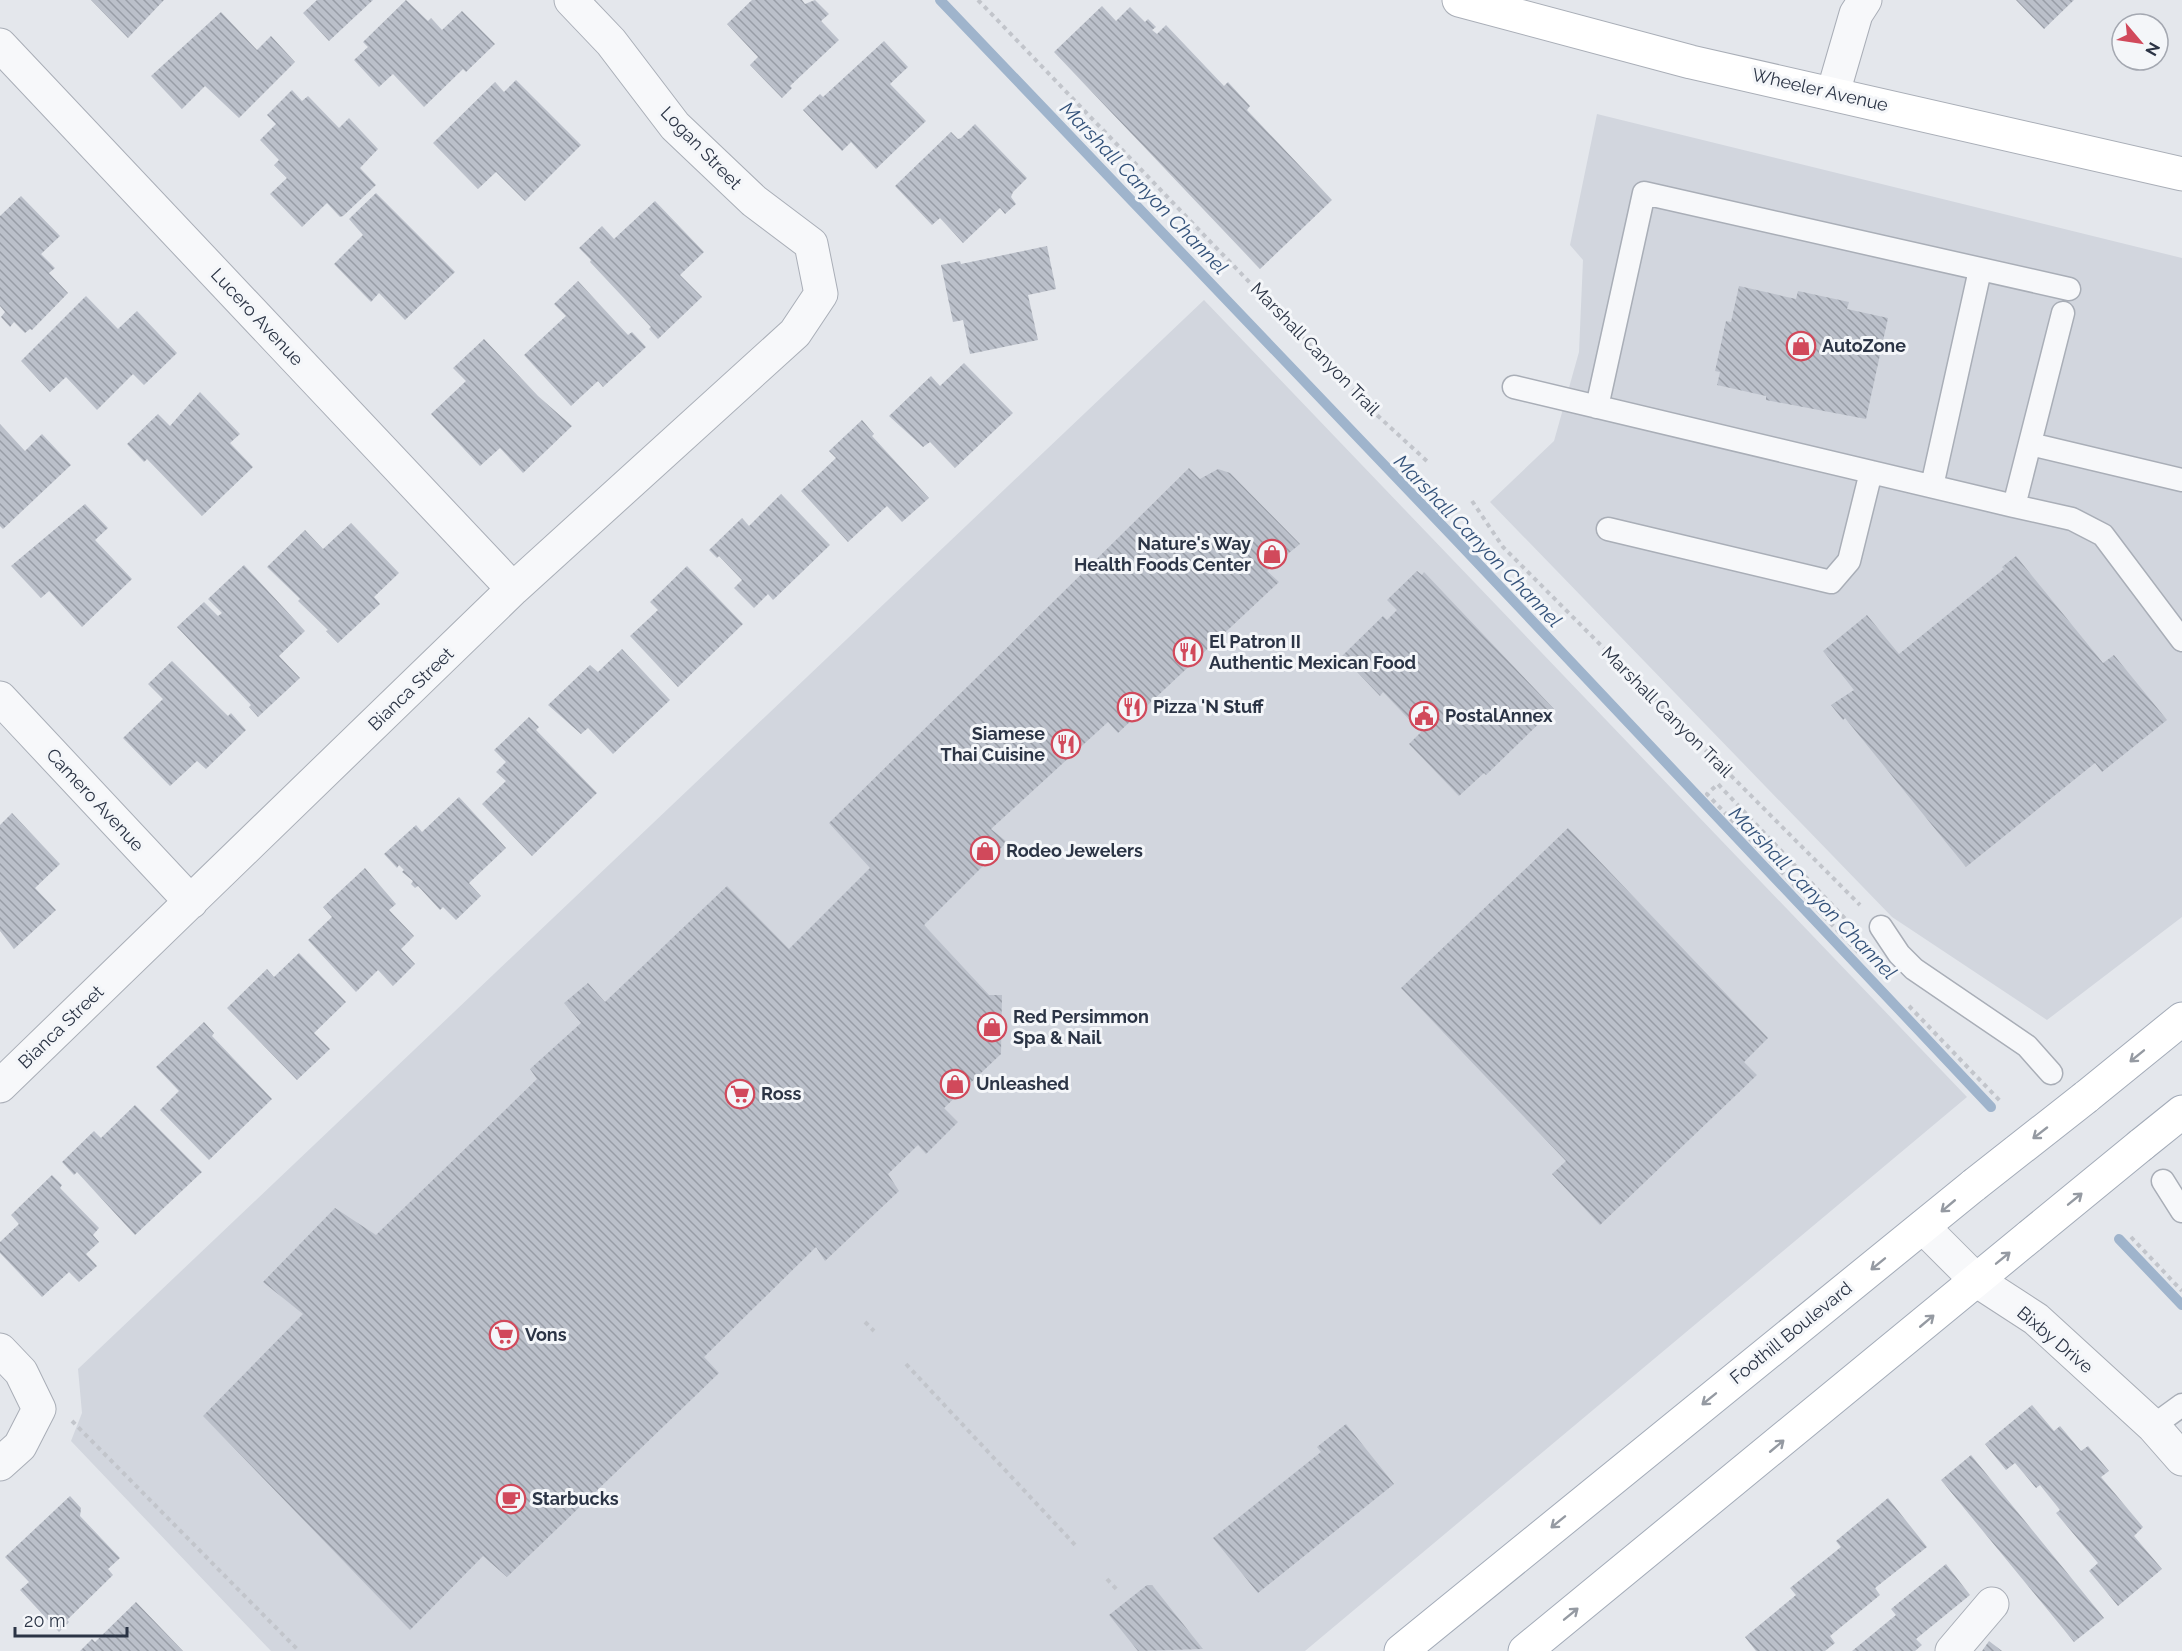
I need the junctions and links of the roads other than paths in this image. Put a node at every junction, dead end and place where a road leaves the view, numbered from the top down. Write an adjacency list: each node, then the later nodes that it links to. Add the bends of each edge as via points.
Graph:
1 (571, 0): 9 (street, Logan Street, via 611,42 675,126 754,201 811,244)
2 (1459, 0): 5 (main road, Wheeler Avenue, via 1691,62)
3 (1864, 0): 5 (street, via 1856,14)
4 (0, 45): 19 (street, Lucero Avenue)
5 (1833, 93): 6 (main road, Wheeler Avenue)
6 (2182, 174)
7 (1980, 270): 8 (lane); 12 (lane, via 1644,193); 16 (lane)
8 (2069, 289)
9 (821, 294): 19 (street, Bianca Street, via 795,333)
10 (2063, 313): 13 (lane)
11 (1514, 387): 12 (lane)
12 (1597, 407): 14 (lane)
13 (2030, 444): 15 (lane); 17 (lane)
14 (1871, 472): 16 (lane); 18 (lane, via 1849,561 1831,582)
15 (2182, 480)
16 (1932, 486): 17 (lane)
17 (2014, 506): 20 (lane, via 2072,519 2103,536)
18 (1608, 529)
19 (513, 589): 22 (street, Bianca Street)
20 (2182, 640)
21 (0, 698): 22 (street, Camero Avenue)
22 (191, 902): 26 (street, Bianca Street)
23 (1881, 927): 25 (lane, via 1914,969 2027,1046)
24 (2182, 1019): 30 (main road, Foothill Boulevard, one-way to 30, bridge)
25 (2051, 1073)
26 (0, 1086)
27 (2180, 1117): 31 (main road, one-way to 27, bridge)
28 (2163, 1181): 29 (lane)
29 (2182, 1211)
30 (1923, 1227): 31 (street, Bixby Drive); 38 (main road, Foothill Boulevard, one-way to 38)
31 (1976, 1280): 34 (street, Bixby Drive, via 2036,1319); 39 (main road, one-way to 31)
32 (0, 1350): 36 (street, via 21,1372 39,1409 20,1446)
33 (2182, 1405): 34 (lane)
34 (2154, 1426): 35 (street, Bixby Drive)
35 (2182, 1459)
36 (0, 1464)
37 (1992, 1604): 40 (street)
38 (1401, 1651)
39 (1525, 1651)
40 (1952, 1651)

